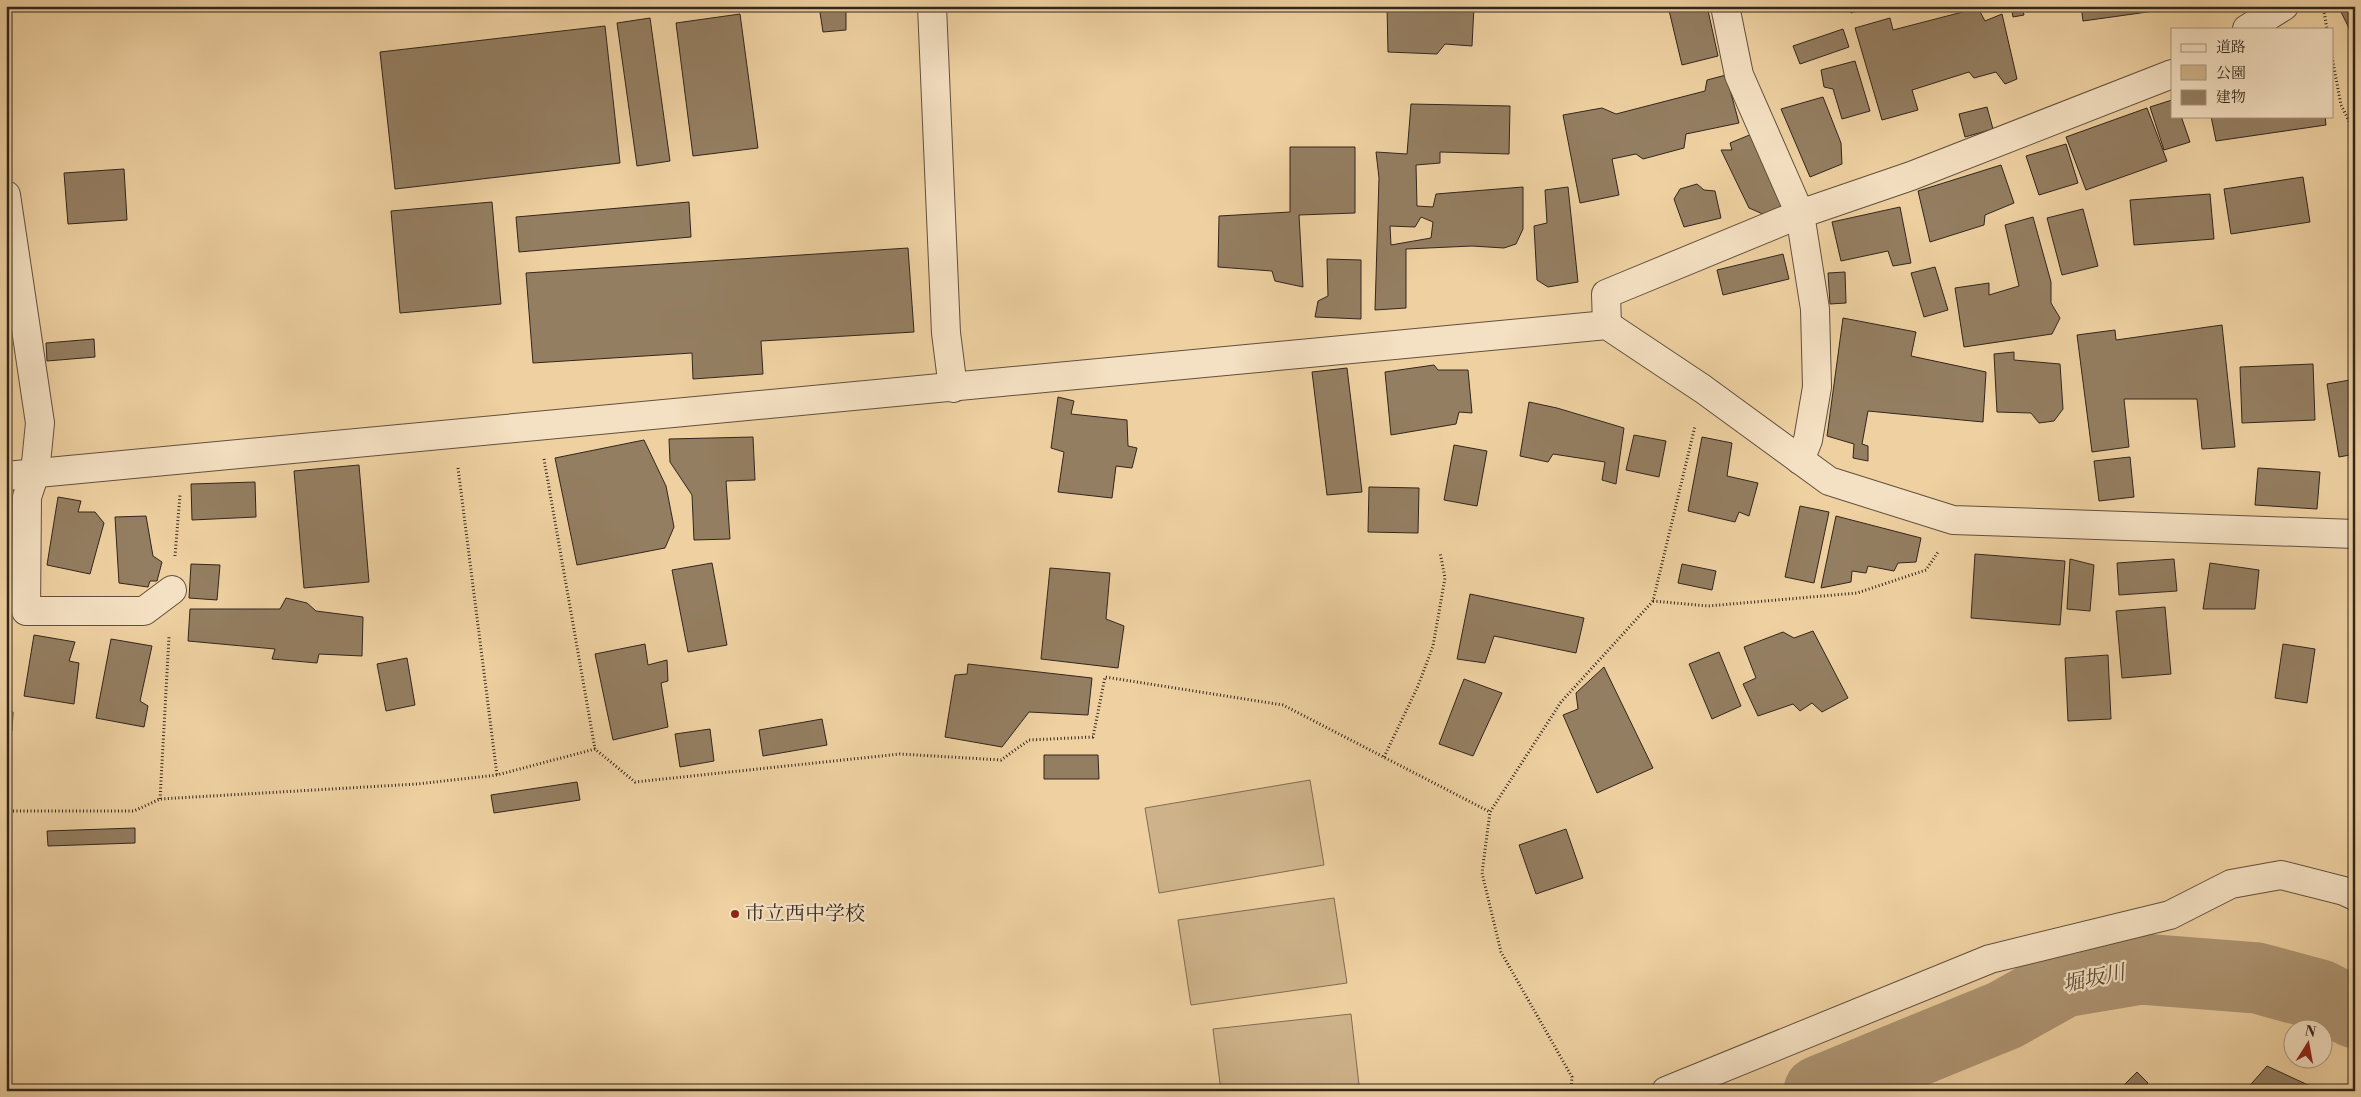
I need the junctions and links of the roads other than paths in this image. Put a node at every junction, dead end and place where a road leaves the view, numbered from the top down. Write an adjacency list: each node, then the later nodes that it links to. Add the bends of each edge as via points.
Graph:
1 (932, 6): 9 (street, via 946,333)
2 (1725, 6): 7 (street, via 1739,75)
3 (2284, 6): 4 (street)
4 (2249, 28)
5 (2171, 74): 7 (street, via 1911,176)
6 (6, 194): 11 (street, via 40,423)
7 (1800, 214): 8 (street, via 1606,294); 10 (street, via 1815,309 1817,387 1808,440)
8 (1607, 325): 9 (street); 10 (street, via 1703,389)
9 (953, 388): 11 (street)
10 (1800, 460): 13 (street, via 1829,481 1953,520)
11 (35, 473): 12 (street); 14 (street, via 27,497 26,611 144,611)
12 (6, 476)
13 (2355, 534)
14 (172, 590)
15 (2355, 896): 16 (street, via 2344,890 2281,875 2231,884 2170,915 1990,959)
16 (1666, 1091)

